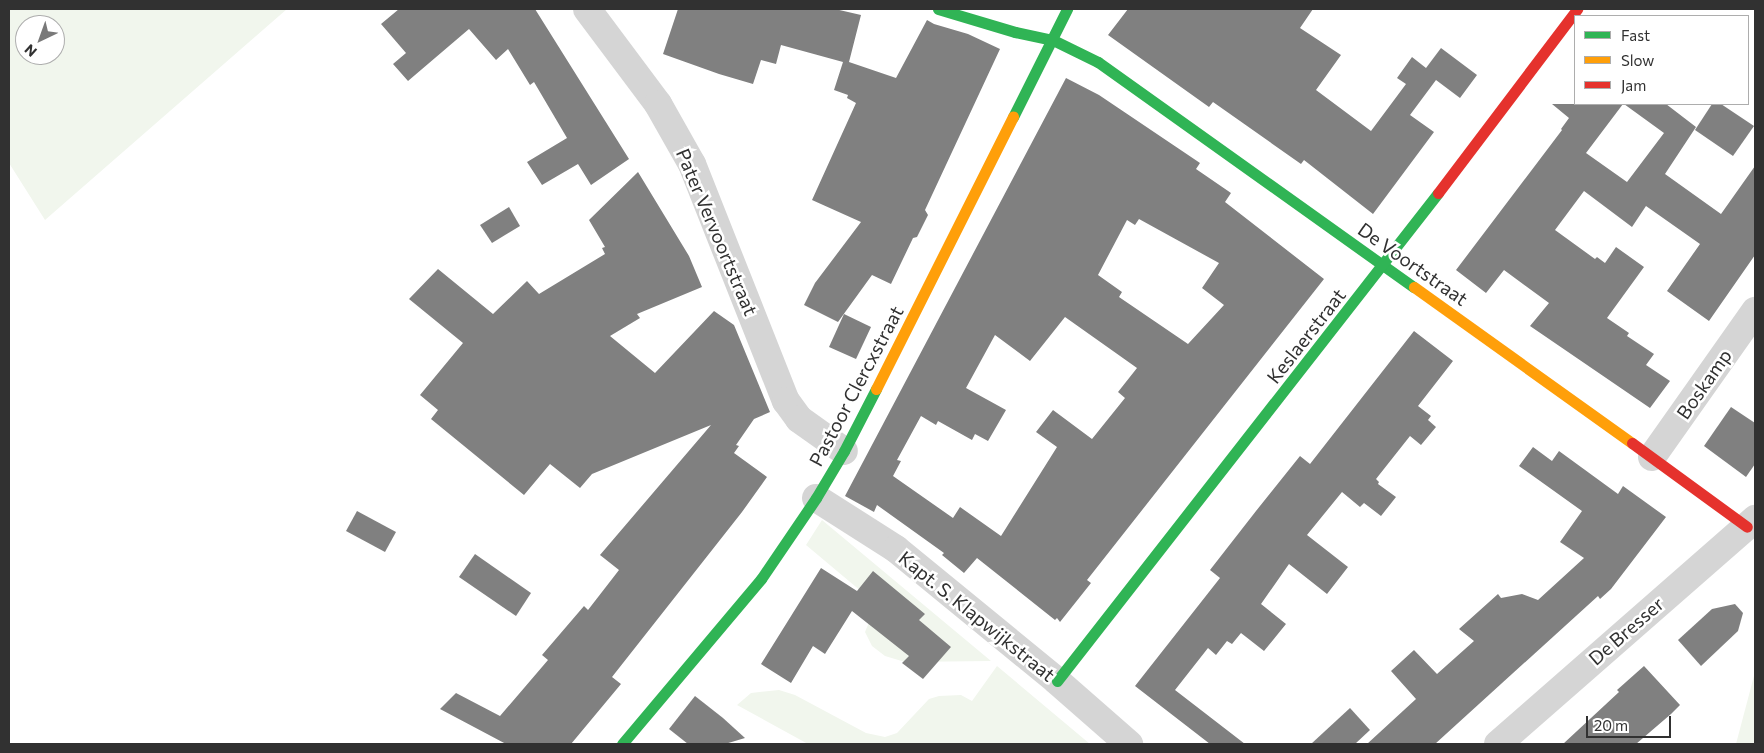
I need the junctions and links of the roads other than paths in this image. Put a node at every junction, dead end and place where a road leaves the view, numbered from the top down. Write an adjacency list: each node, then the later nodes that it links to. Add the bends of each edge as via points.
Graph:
1 (587, 9): 8 (street, Pater Vervoortstraat, via 658,104 692,164 786,401 799,419)
2 (938, 9): 5 (street, De Voortstraat)
3 (1067, 9): 5 (street, Pastoor Clercxstraat)
4 (1577, 9): 6 (street, Keslaerstraat)
5 (1053, 40): 6 (street, De Voortstraat, via 1098,62); 8 (street, Pastoor Clercxstraat)
6 (1384, 265): 9 (street, De Voortstraat); 12 (street, Keslaerstraat)
7 (1755, 311): 9 (street, Boskamp)
8 (844, 451): 10 (street, Pastoor Clercxstraat)
9 (1652, 456): 11 (street, De Voortstraat)
10 (816, 498): 12 (street, Kapt. S. Klapwijkstraat, via 896,549); 13 (street, Pastoor Clercxstraat, via 761,578)
11 (1751, 523): 15 (street, De Bresser)
12 (1056, 681): 14 (street, Kapt. S. Klapwijkstraat)
13 (622, 744)
14 (1129, 744)
15 (1498, 744)

